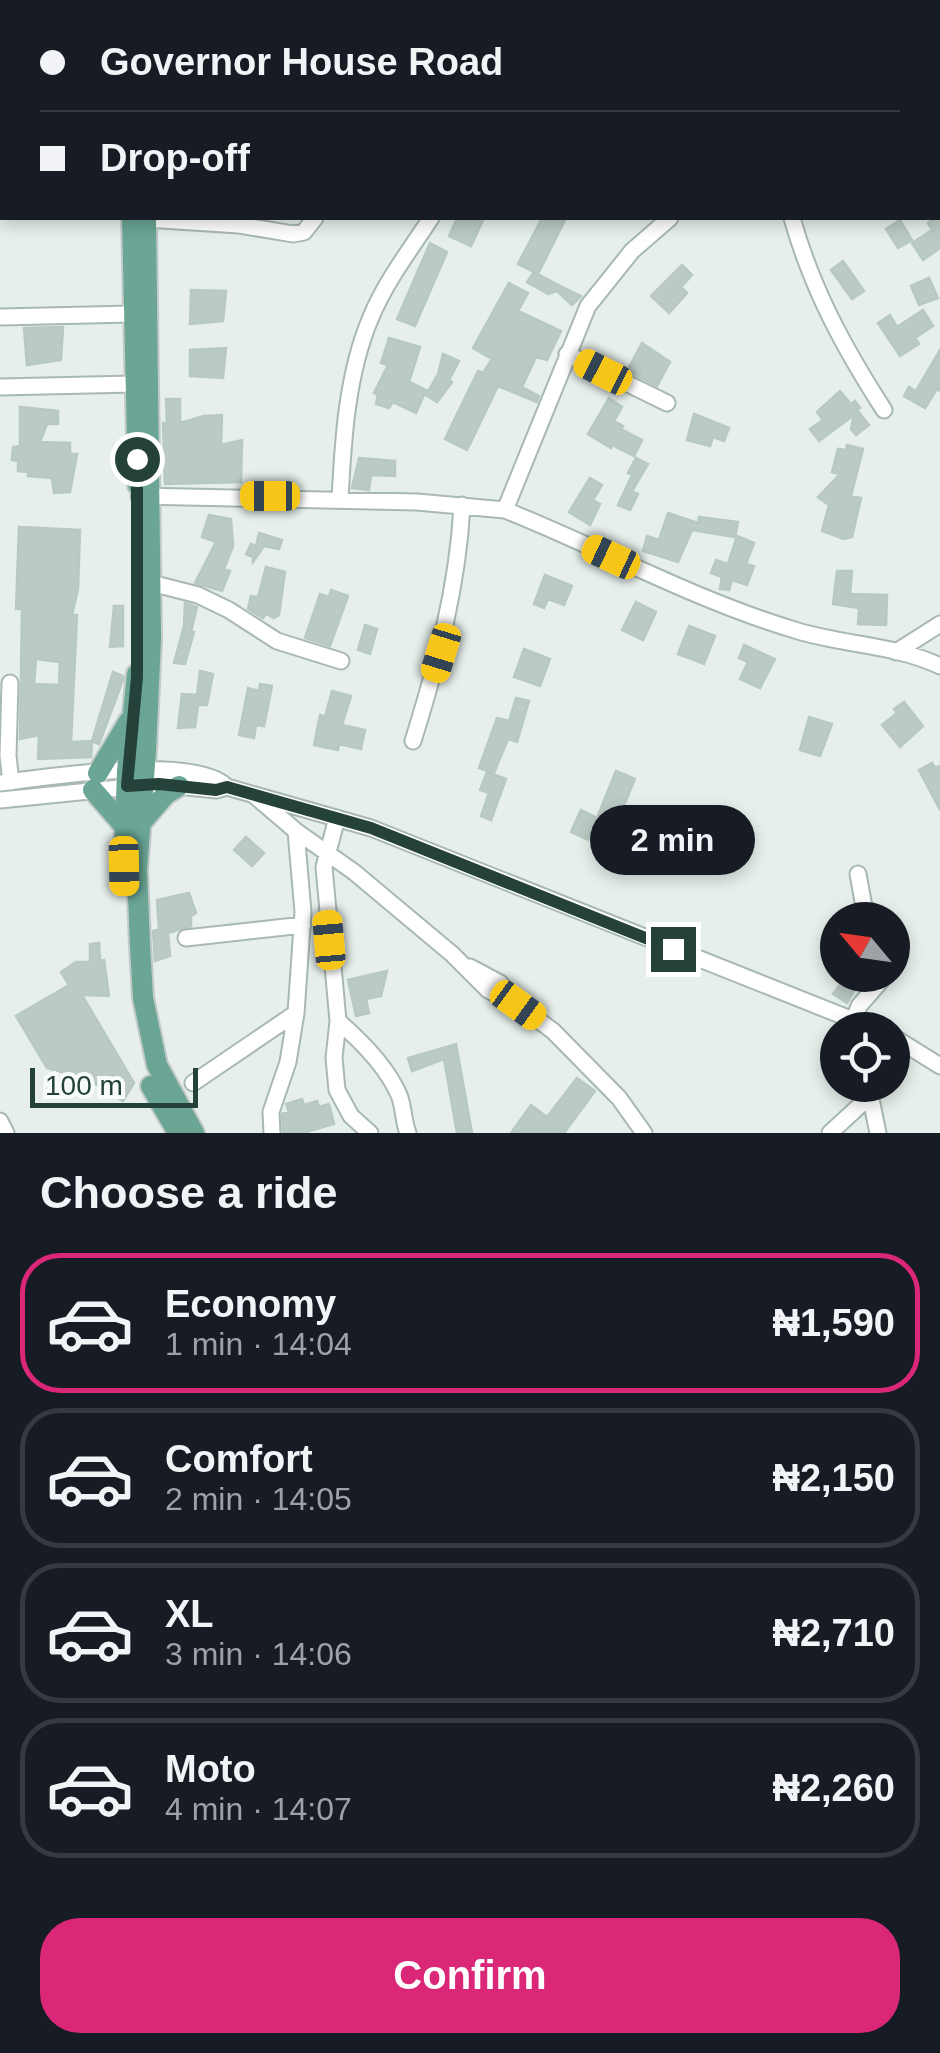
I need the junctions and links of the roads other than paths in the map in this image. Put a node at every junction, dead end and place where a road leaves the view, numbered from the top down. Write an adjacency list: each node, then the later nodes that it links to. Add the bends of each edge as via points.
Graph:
1 (132, 220): 8 (main road)
2 (146, 220): 15 (main road)
3 (172, 220): 4 (street, via 294,234)
4 (313, 220)
5 (430, 220): 16 (street, via 369,321 343,433)
6 (668, 220): 10 (street, via 611,274)
7 (793, 220): 14 (street, via 843,347)
8 (132, 314): 9 (street); 11 (main road)
9 (1, 317)
10 (567, 354): 13 (street); 18 (street)
11 (134, 384): 12 (street); 15 (main road)
12 (0, 387)
13 (667, 403)
14 (884, 410)
15 (145, 496): 16 (street); 19 (main road); 25 (main road)
16 (340, 500): 17 (street)
17 (462, 505): 18 (street); 26 (street, via 441,653)
18 (505, 510): 21 (street, via 797,631)
19 (151, 583): 22 (street, via 198,595 276,641); 27 (main road)
20 (933, 628): 21 (street); 23 (street)
21 (896, 652): 23 (street)
22 (341, 660)
23 (934, 663)
24 (10, 684): 29 (street)
25 (132, 715): 27 (main road); 28 (main road)
26 (414, 741)
27 (135, 778): 28 (street); 30 (street); 31 (street, via 190,772); 35 (main road)
28 (96, 781): 29 (street); 33 (street); 35 (main road)
29 (6, 782)
30 (179, 786): 31 (street); 35 (main road)
31 (227, 787): 32 (street)
32 (252, 794): 34 (street); 36 (street)
33 (0, 800)
34 (338, 818): 37 (street); 44 (street)
35 (132, 826): 55 (main road, via 125,920 137,1044); 56 (main road, via 146,1016 163,1082)
36 (296, 831): 37 (street); 40 (street)
37 (326, 851): 46 (street); 59 (street, via 488,990 553,1031)
38 (858, 874): 39 (street)
39 (863, 902)
40 (302, 925): 41 (street); 43 (street)
41 (186, 938)
42 (871, 992): 45 (street)
43 (296, 1012): 49 (street); 57 (street, via 270,1112)
44 (832, 1012)
45 (861, 1012)
46 (338, 1021): 53 (street, via 399,1094); 58 (street, via 338,1090 350,1116)
47 (910, 1046): 48 (street)
48 (938, 1062)
49 (193, 1084)
50 (859, 1102): 60 (street)
51 (871, 1102): 61 (street)
52 (0, 1121): 54 (street)
53 (402, 1130)
54 (6, 1133)
55 (178, 1133)
56 (194, 1133)
57 (272, 1133)
58 (370, 1133)
59 (644, 1133)
60 (830, 1133)
61 (878, 1133)

